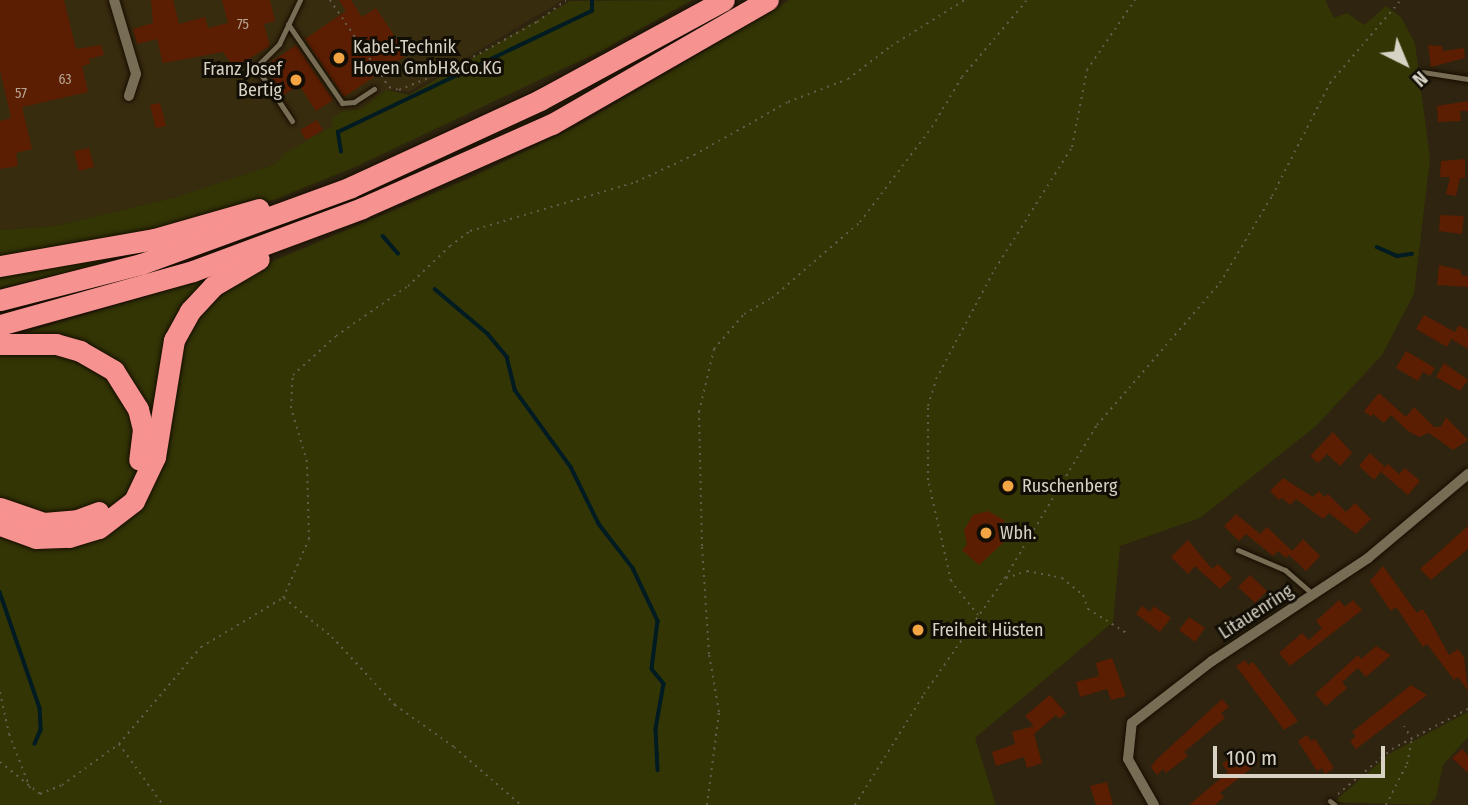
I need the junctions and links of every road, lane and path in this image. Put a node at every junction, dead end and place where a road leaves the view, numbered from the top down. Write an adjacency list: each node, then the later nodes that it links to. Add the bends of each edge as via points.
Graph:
1 (114, 0): 15 (street, via 136,74)
2 (300, 0): 11 (lane)
3 (330, 0): 4 (path, via 388,87 399,90 455,67 537,22)
4 (566, 0)
5 (724, 0): 17 (highway, via 540,100)
6 (768, 0): 18 (highway, via 551,124)
7 (965, 0): 29 (path, via 848,79 788,102 694,155 636,182 470,231 408,286 336,336 293,375 291,408 307,462 309,539)
8 (1027, 0): 42 (path, via 962,77 932,127 860,222 772,298 744,314 714,349 699,411 709,654 719,712)
9 (1135, 0): 30 (path, via 1087,70 1072,147 995,269 936,379 928,406 928,480 951,581)
10 (1402, 0): 27 (path, via 1330,83 1295,154 1220,283 1097,425)
11 (288, 24): 14 (lane, via 342,103 354,102); 16 (lane, via 279,44 256,67)
12 (1423, 72): 13 (lane)
13 (1468, 79)
14 (374, 89)
15 (129, 96)
16 (292, 121)
17 (351, 187): 19 (highway, via 335,184 154,239); 20 (highway, via 141,264)
18 (362, 208): 21 (highway, via 193,271); 25 (highway, via 351,221 230,274 190,311 169,356 155,457 147,480 122,511 99,528 54,539 36,538)
19 (0, 266)
20 (0, 300)
21 (0, 325)
22 (0, 344): 24 (highway, via 56,344 99,360 129,389 143,429 133,477 113,502 96,514 44,523)
23 (1468, 474): 28 (street, Litauenring, via 1420,519)
24 (0, 508)
25 (0, 525)
26 (1238, 550): 28 (lane, via 1291,574)
27 (1005, 578): 30 (path); 31 (path, via 1027,571 1062,578 1083,595 1088,609)
28 (1314, 595): 44 (street, Litauenring, via 1212,661 1132,723 1128,759)
29 (283, 598): 36 (path, via 201,647); 41 (path, via 332,638 395,705 454,747)
30 (978, 616): 43 (path)
31 (1128, 634)
32 (0, 692): 38 (path, via 9,734)
33 (1468, 709): 35 (path)
34 (1404, 726): 35 (path)
35 (1412, 739): 39 (path, via 1392,749); 45 (path, via 1407,764)
36 (119, 744): 38 (path, via 50,792); 40 (path)
37 (0, 762): 38 (path)
38 (30, 789)
39 (1333, 803)
40 (163, 805)
41 (522, 805)
42 (707, 805)
43 (855, 805)
44 (1154, 805)
45 (1386, 805)

